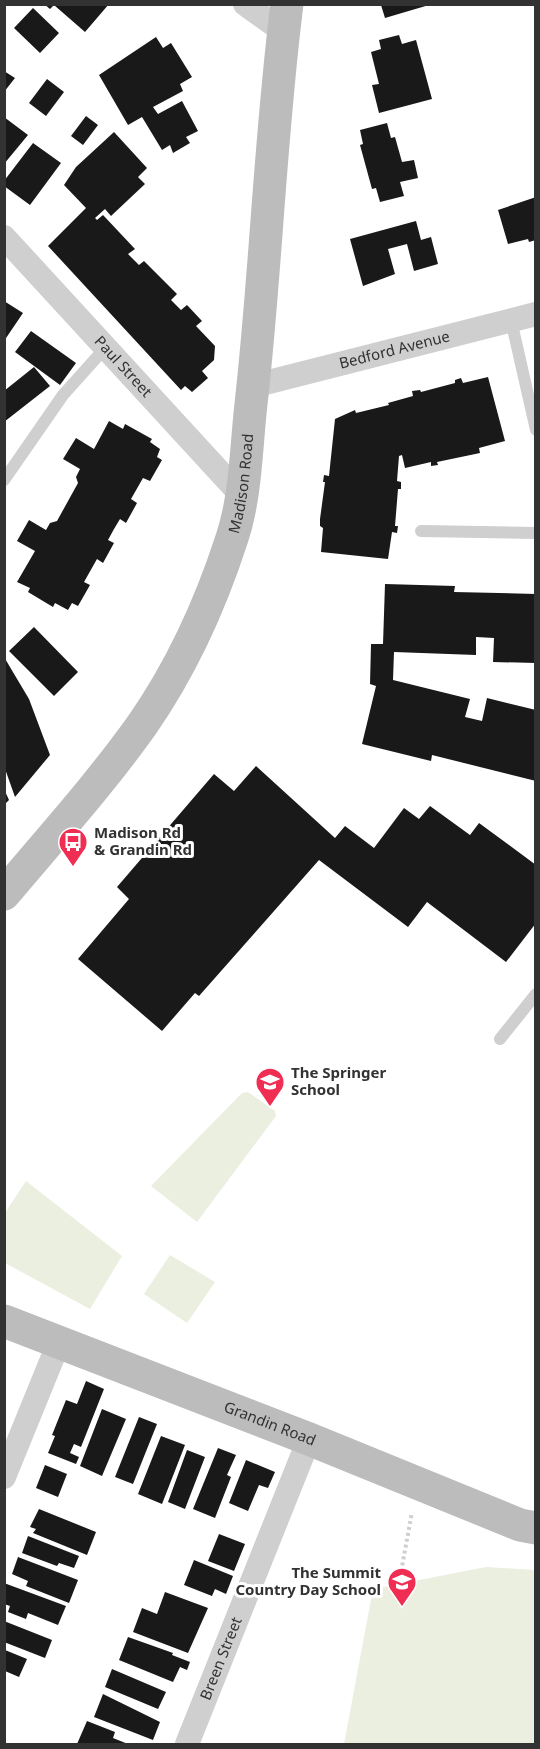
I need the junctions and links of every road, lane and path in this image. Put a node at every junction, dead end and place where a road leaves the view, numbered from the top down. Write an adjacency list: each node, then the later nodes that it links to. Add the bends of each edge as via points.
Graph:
1 (245, 4): 2 (street)
2 (285, 18): 7 (main road, Madison Road)
3 (4, 237): 6 (street, Paul Street)
4 (536, 314): 5 (street, Bedford Avenue)
5 (511, 320): 7 (street, Bedford Avenue); 8 (lane)
6 (106, 347): 9 (lane, via 63,395); 10 (street, Paul Street)
7 (253, 386): 10 (main road, Madison Road)
8 (536, 430)
9 (4, 480)
10 (241, 495): 13 (main road, Madison Road, via 233,536 175,671 143,723 104,774)
11 (421, 531): 12 (lane)
12 (536, 533)
13 (4, 894)
14 (536, 994): 15 (lane)
15 (500, 1039)
16 (4, 1321): 17 (main road, Grandin Road)
17 (59, 1342): 18 (main road, Grandin Road); 19 (street)
18 (309, 1439): 20 (main road, Grandin Road); 23 (street, Breen Street)
19 (4, 1477)
20 (418, 1482): 21 (main road, Grandin Road, via 520,1525); 22 (path)
21 (536, 1528)
22 (399, 1583)
23 (187, 1744)

